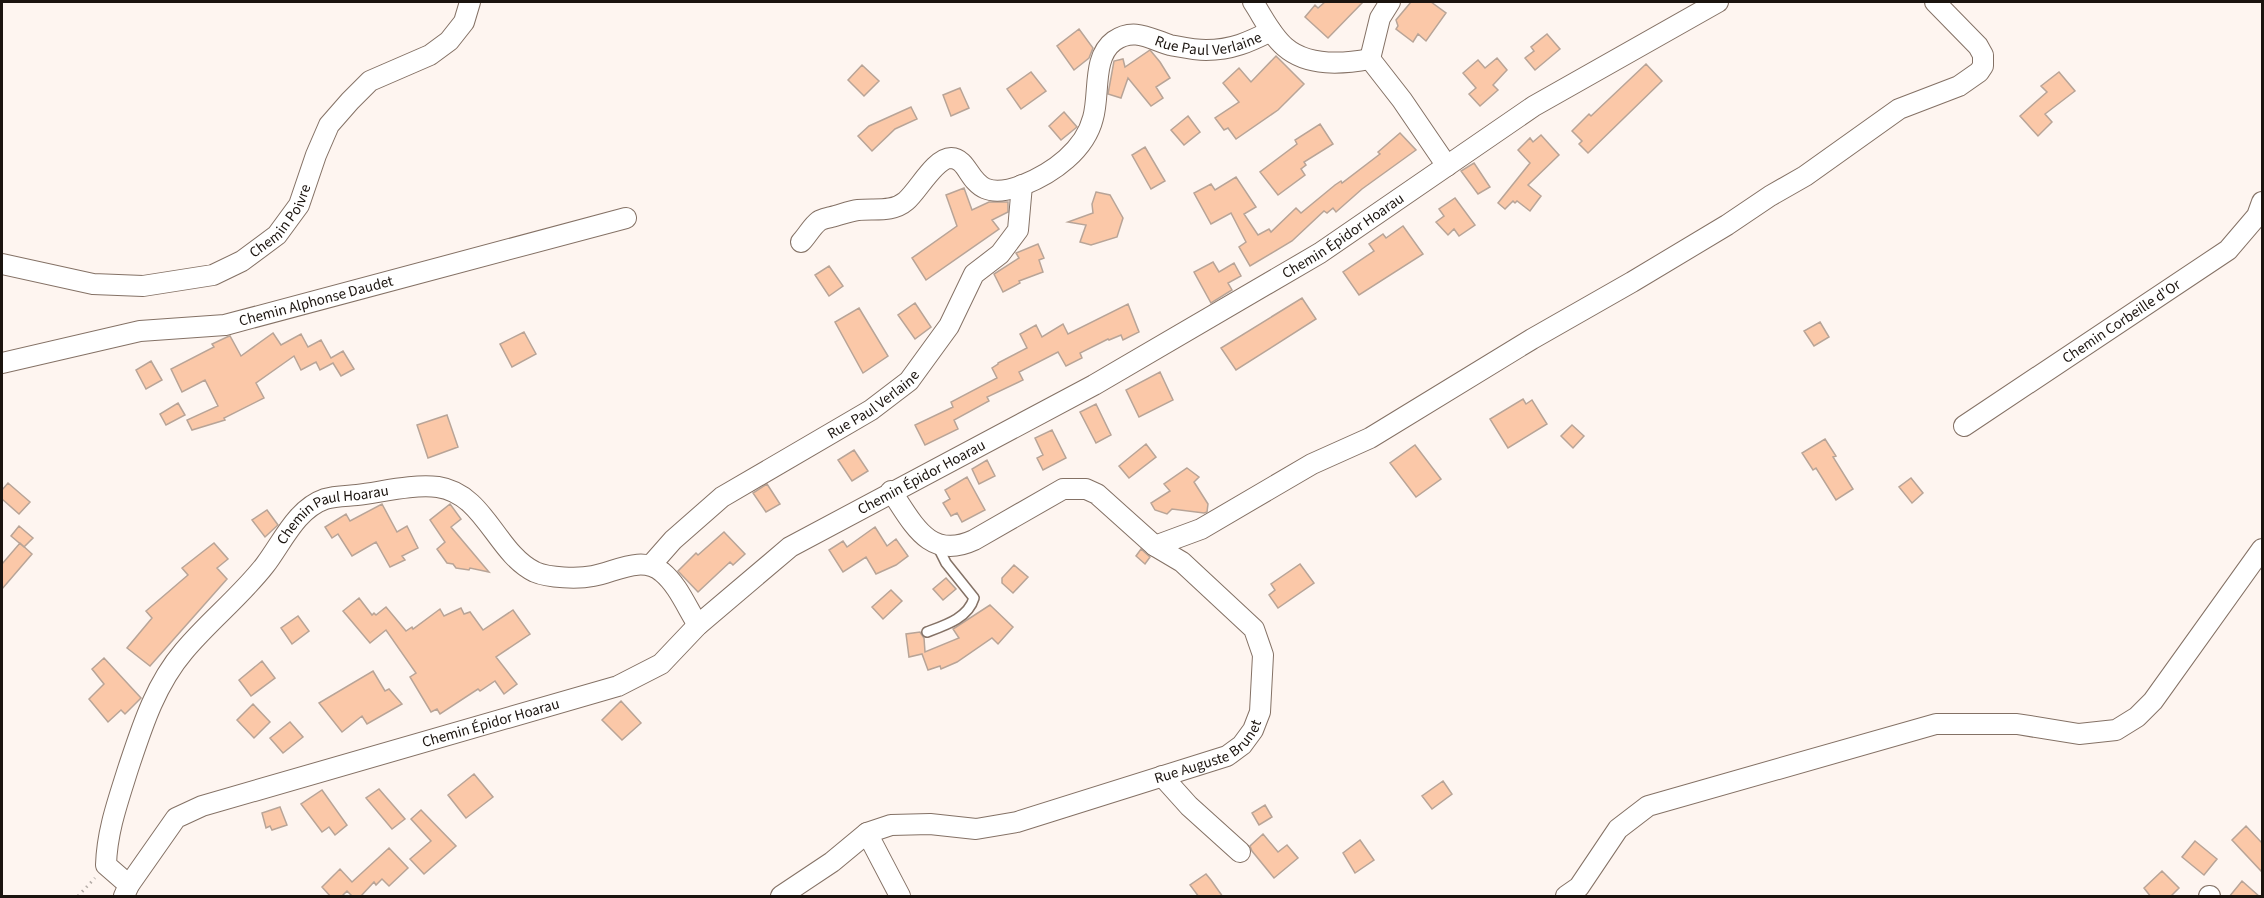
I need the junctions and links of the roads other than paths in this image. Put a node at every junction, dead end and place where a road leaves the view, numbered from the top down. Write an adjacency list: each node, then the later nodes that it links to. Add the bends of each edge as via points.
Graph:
1 (470, 2): 13 (street, Chemin Poivre, via 464,22 449,41 430,55 370,81 350,101 329,125 299,205 277,235 242,261 213,275 143,286 93,284)
2 (1253, 2): 6 (street, Rue Paul Verlaine)
3 (1390, 2): 7 (street, via 1380,18)
4 (1718, 2): 8 (street, Chemin Épidor Hoarau, via 1534,106)
5 (1935, 2): 18 (street, via 1983,55 1983,66 1971,78 1899,109 1727,225 1370,438 1312,464 1201,529)
6 (1271, 31): 7 (street, Rue Paul Verlaine, via 1287,48 1313,60 1341,64); 9 (street, Rue Paul Verlaine, via 1241,46 1206,50 1170,45 1135,34 1113,42 1100,61 1093,120 1083,141 1068,158)
7 (1370, 59): 8 (street)
8 (1447, 166): 16 (street, Chemin Épidor Hoarau, via 1310,259 1094,385)
9 (1022, 185): 12 (street, Rue Paul Verlaine, via 985,189 971,179 962,162 947,158 905,202 888,210 856,210 819,220); 20 (street, Rue Paul Verlaine, via 1018,230 1000,255 974,274 949,326 909,381 872,410 722,497 673,540)
10 (2262, 202): 15 (street, Chemin Corbeille d'Or, via 2257,216 2228,250)
11 (626, 218): 14 (street, Chemin Alphonse Daudet, via 225,326 140,331)
12 (801, 242)
13 (2, 264)
14 (2, 363)
15 (1964, 426)
16 (891, 491): 17 (street, via 917,529); 21 (street, Chemin Épidor Hoarau, via 790,547)
17 (937, 544): 18 (street, Rue Auguste Brunet, via 962,546 1052,494 1075,488 1097,494); 22 (lane, via 946,563 974,598 965,613)
18 (1155, 546): 23 (street, Rue Auguste Brunet, via 1182,562 1254,629 1263,655 1260,712 1242,745 1227,756)
19 (2262, 549): 29 (street, via 2152,701 2137,717 2116,730 2079,734 2017,724 1936,724 1648,807 1618,828 1579,887)
20 (651, 566): 21 (street, via 669,579); 26 (street, Chemin Paul Hoarau, via 628,566 593,576 563,577 535,572 518,559 473,505 450,490 436,487 325,499 296,521 264,566 183,651 160,683 112,819 106,865)
21 (698, 625): 26 (street, Chemin Épidor Hoarau, via 661,664 618,686 202,806 176,818)
22 (927, 632)
23 (1162, 776): 24 (street, Rue Auguste Brunet, via 1017,822 976,829 891,825); 25 (street)
24 (867, 833): 27 (street, Rue Auguste Brunet); 28 (street)
25 (1240, 852)
26 (126, 891)
27 (781, 897)
28 (900, 897)
29 (1566, 897)

